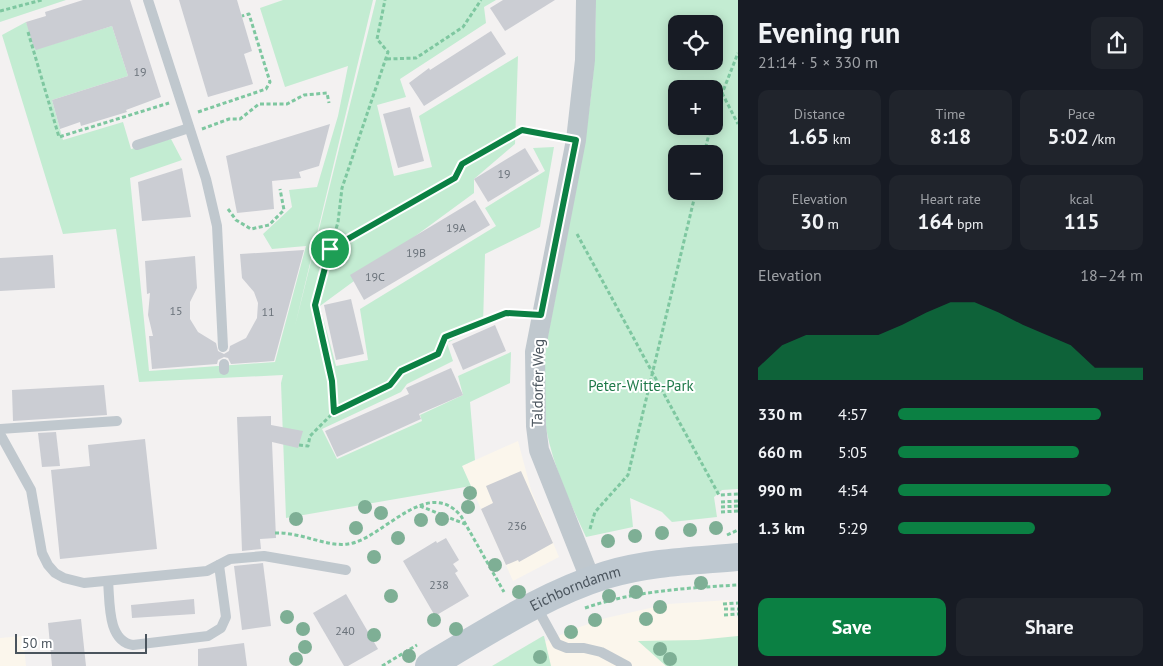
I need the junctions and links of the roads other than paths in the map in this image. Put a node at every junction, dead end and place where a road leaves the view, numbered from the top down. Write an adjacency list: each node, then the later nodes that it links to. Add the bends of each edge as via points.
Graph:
1 (148, 0): 3 (lane)
2 (586, 0): 13 (street, Taldorfer Weg, via 585,60 576,140 535,352 539,450)
3 (190, 130): 4 (lane); 5 (lane, via 217,226)
4 (137, 145)
5 (223, 347)
6 (117, 421): 7 (lane)
7 (0, 429)
8 (0, 434): 12 (lane, via 31,490 42,553 48,566 55,574 84,583)
9 (738, 557): 13 (main road, Eichborndamm, via 660,564)
10 (219, 565): 11 (lane, via 230,559 264,556); 12 (lane, via 207,570); 12 (lane, via 226,617 221,628 208,636 125,644 113,626)
11 (346, 570)
12 (108, 580)
13 (591, 581): 14 (main road, Eichborndamm)
14 (535, 605): 15 (main road, Eichborndamm); 16 (lane, via 557,644 601,652)
15 (429, 666)
16 (627, 666)

